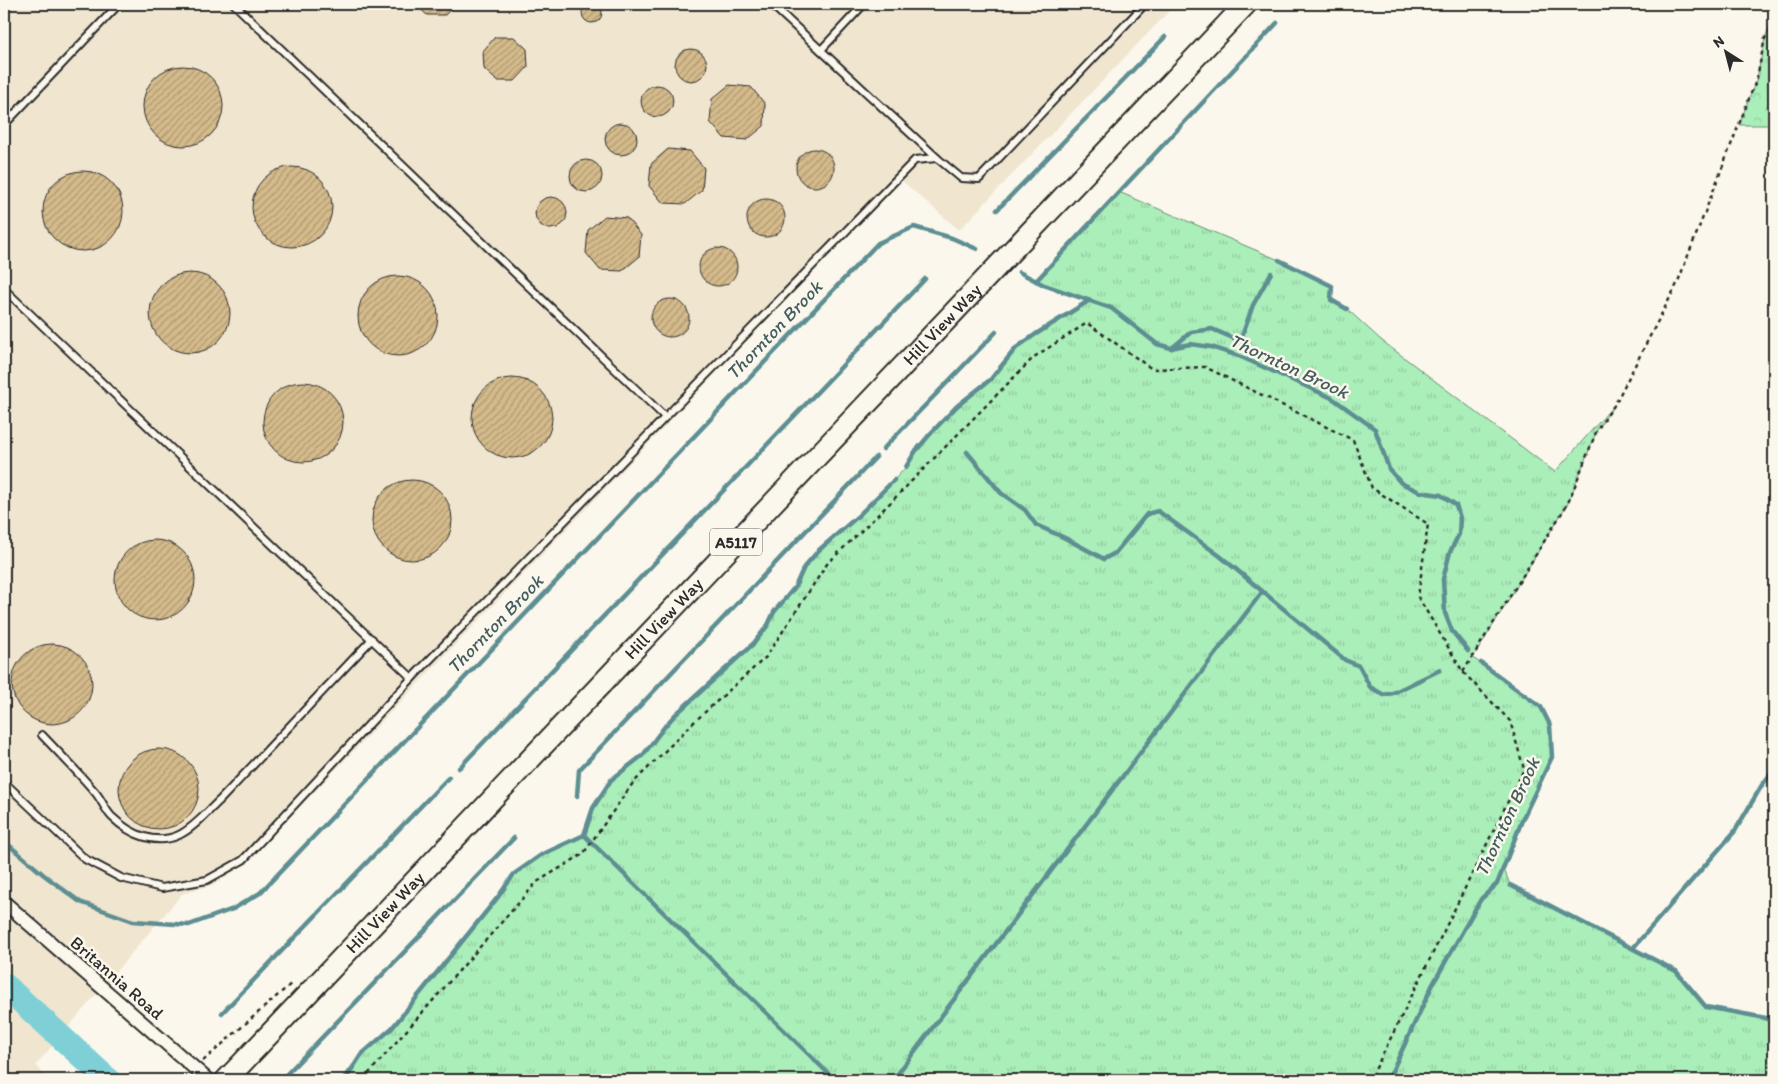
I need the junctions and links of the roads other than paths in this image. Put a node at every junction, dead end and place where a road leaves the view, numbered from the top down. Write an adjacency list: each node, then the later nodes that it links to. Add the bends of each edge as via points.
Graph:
1 (119, 4): 8 (lane)
2 (234, 4): 11 (lane)
3 (771, 4): 7 (lane)
4 (864, 4): 7 (lane)
5 (1145, 4): 9 (lane, via 979,179 961,178)
6 (1246, 4): 18 (main road, Hill View Way / A5117)
7 (821, 50): 9 (lane)
8 (4, 125)
9 (937, 158): 11 (lane, via 914,160)
10 (4, 289): 12 (lane)
11 (664, 416): 13 (lane)
12 (372, 639): 13 (lane); 14 (lane, via 220,800 178,835 157,840 135,834 113,818 97,794)
13 (412, 678): 15 (lane, via 243,860 207,880 162,888 121,878 85,859)
14 (42, 735)
15 (4, 782)
16 (4, 902): 17 (street, Britannia Road)
17 (208, 1080)
18 (226, 1080)

